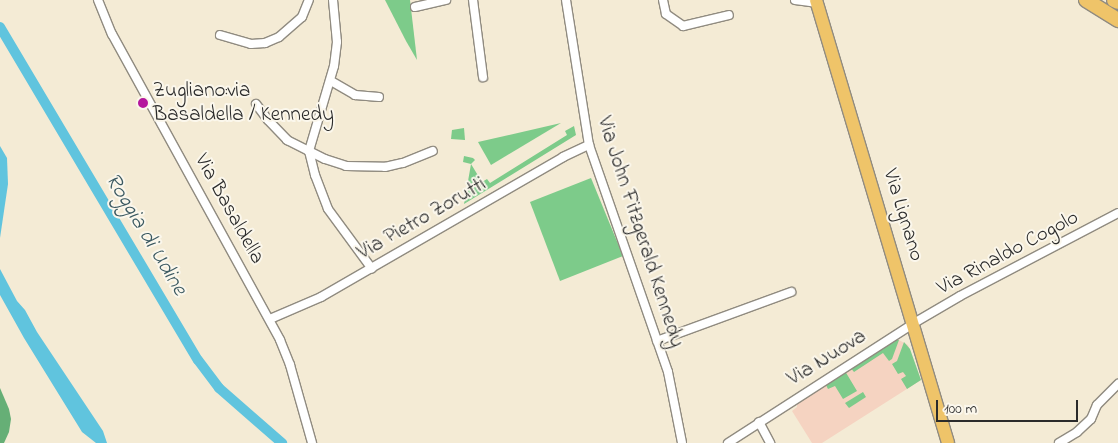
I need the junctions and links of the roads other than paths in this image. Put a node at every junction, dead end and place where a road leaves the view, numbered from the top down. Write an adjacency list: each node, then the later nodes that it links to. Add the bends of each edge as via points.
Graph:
1 (98, 0): 27 (street, Via Basaldella, via 112,34)
2 (309, 0): 16 (street, via 297,23 265,43 250,44)
3 (333, 0): 18 (street, via 337,42)
4 (446, 0): 13 (street)
5 (473, 0): 17 (street)
6 (566, 0): 21 (street, Via John Fitzgerald Kennedy)
7 (663, 0): 14 (street, via 666,14 683,26)
8 (796, 0): 11 (street)
9 (1086, 0): 15 (highway)
10 (1114, 0): 12 (highway)
11 (816, 1): 28 (main road, Via Lignano)
12 (1118, 2)
13 (416, 8)
14 (729, 15)
15 (1118, 20)
16 (220, 35)
17 (483, 77)
18 (331, 82): 19 (street, via 355,94); 22 (street)
19 (379, 97)
20 (256, 104): 22 (street, via 287,140)
21 (589, 145): 25 (street, Via Pietro Zorutti, via 564,156); 29 (street, Via John Fitzgerald Kennedy)
22 (309, 151): 23 (street, via 346,166 364,167 403,163); 25 (street, via 328,210)
23 (433, 151)
24 (1118, 213): 28 (street, Via Rinaldo Cogolo)
25 (372, 269): 27 (street, Via Pietro Zorutti, via 321,297)
26 (791, 292): 29 (street)
27 (270, 319): 32 (street, Via Basaldella, via 290,365)
28 (914, 323): 31 (street, Via Nuova); 36 (main road, Via Lignano)
29 (657, 341): 33 (street, Via John Fitzgerald Kennedy, via 668,372)
30 (1118, 384): 37 (street, via 1097,405 1091,419)
31 (759, 422): 34 (street, Via Nuova); 35 (street)
32 (312, 443)
33 (682, 443)
34 (728, 443)
35 (770, 443)
36 (948, 443)
37 (1059, 443)

